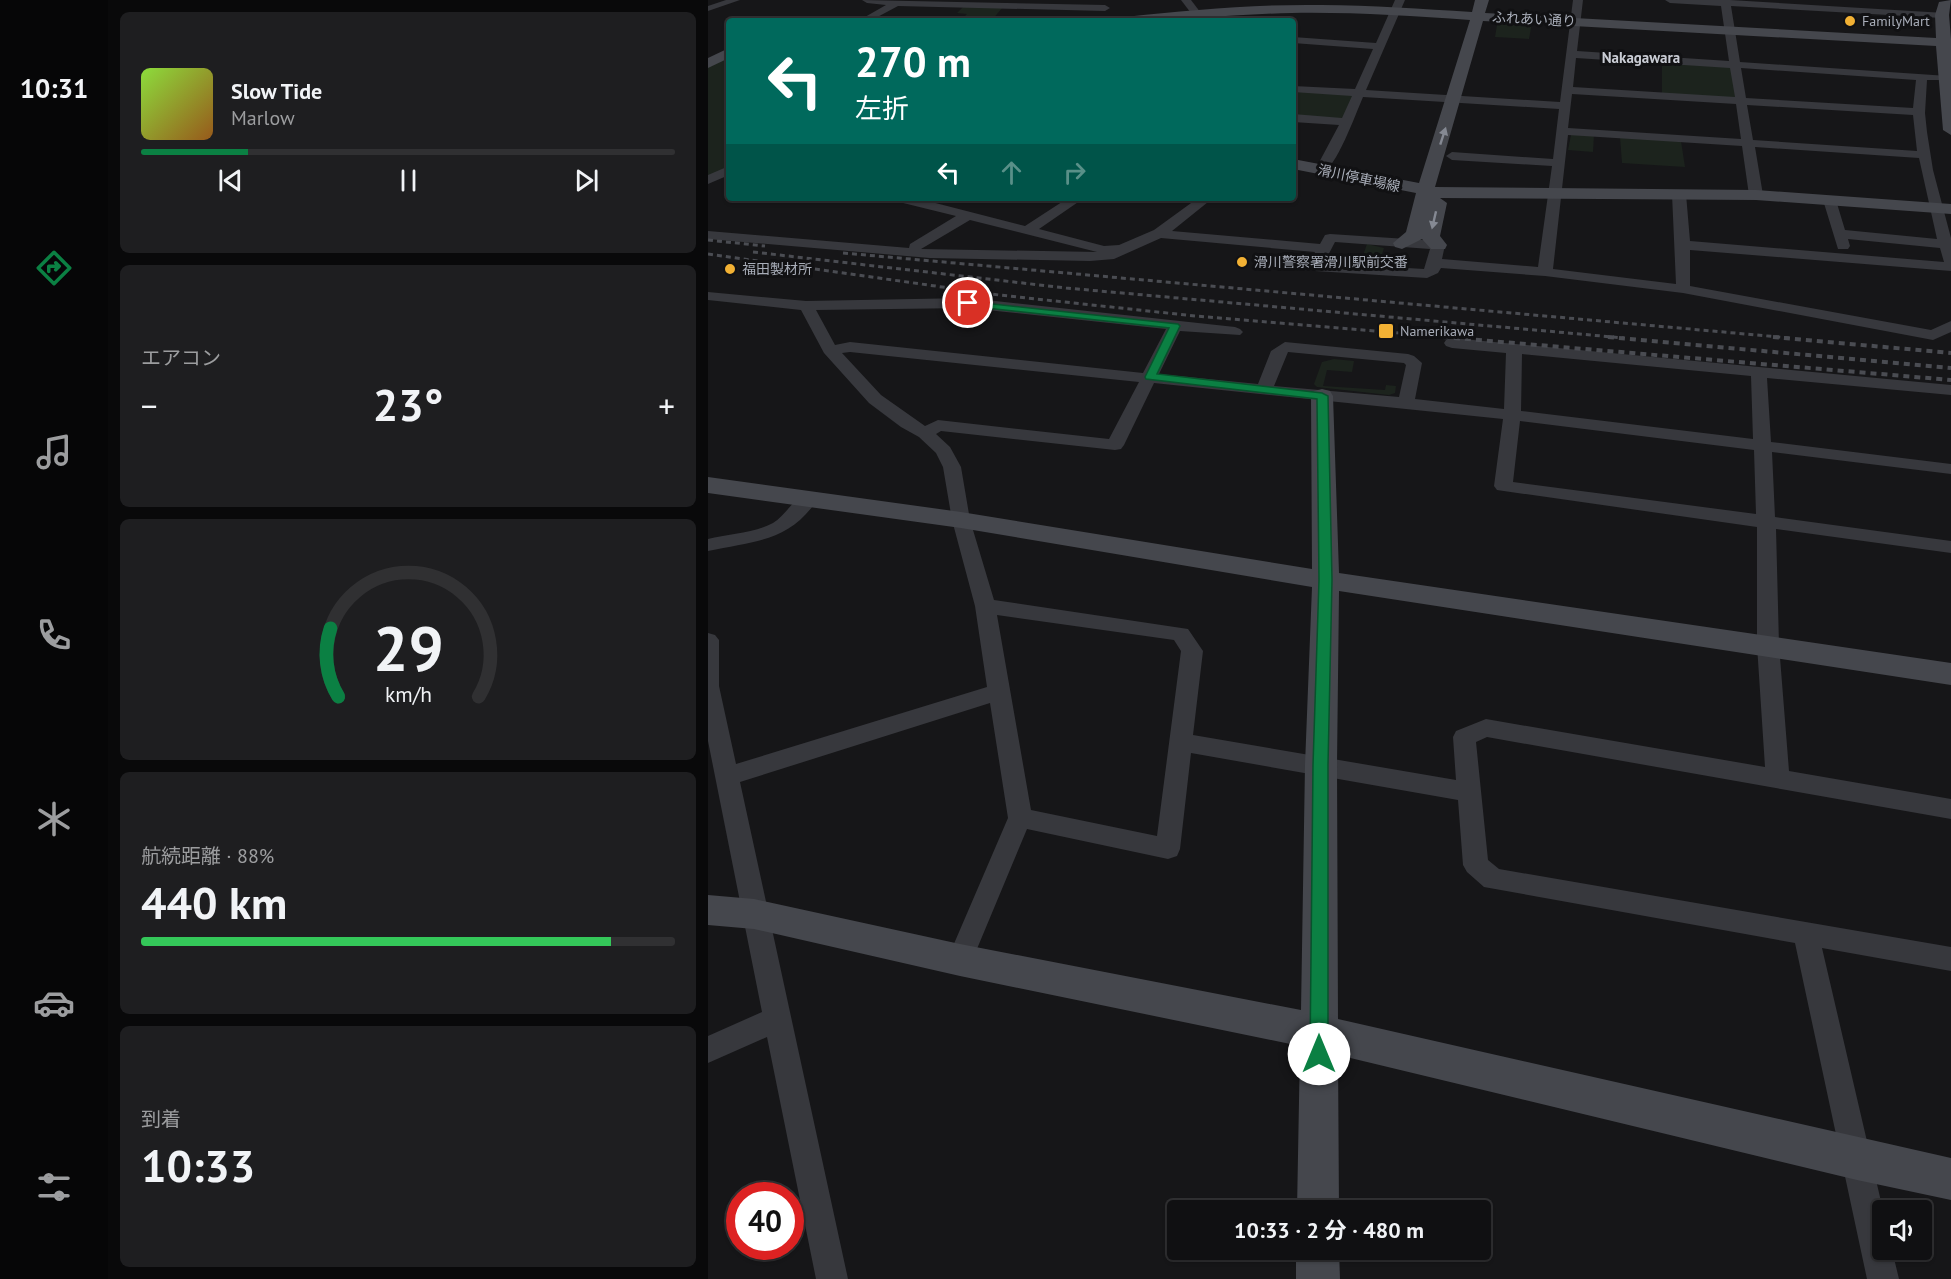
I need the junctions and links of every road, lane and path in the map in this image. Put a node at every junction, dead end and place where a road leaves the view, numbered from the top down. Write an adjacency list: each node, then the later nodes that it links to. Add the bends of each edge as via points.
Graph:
1 (735, 0): 14 (street)
2 (867, 0): 9 (street)
3 (1186, 0): 16 (street)
4 (1482, 0): 15 (street)
5 (1495, 0): 15 (street)
6 (1578, 0): 20 (street)
7 (1670, 0): 8 (street)
8 (1725, 1): 12 (street); 21 (street)
9 (898, 2): 10 (street); 17 (street)
10 (962, 3): 11 (street)
11 (1104, 4): 18 (street)
12 (1945, 5): 24 (street)
13 (1397, 6): 15 (street, ふれあい通り); 16 (street, ふれあい通り); 25 (street)
14 (710, 9)
15 (1484, 16): 20 (street, ふれあい通り); 36 (street)
16 (1199, 17): 19 (street, ふれあい通り)
17 (869, 18)
18 (1117, 18)
19 (1172, 18)
20 (1575, 22): 21 (street, ふれあい通り); 26 (street)
21 (1729, 31): 24 (street, ふれあい通り); 29 (street)
22 (1296, 40): 25 (street)
23 (725, 43): 28 (street)
24 (1947, 43): 32 (street)
25 (1379, 46): 35 (street)
26 (1570, 54): 29 (street); 34 (street)
27 (726, 55): 30 (street)
28 (708, 58)
29 (1735, 64): 31 (street); 37 (street)
30 (712, 71)
31 (1922, 76): 32 (street); 39 (street)
32 (1944, 78): 42 (street)
33 (1296, 89): 35 (street)
34 (1568, 90): 37 (street); 38 (street)
35 (1358, 92): 36 (street); 41 (street)
36 (1463, 99): 38 (street); 46 (street); 52 (street, one-way to 36)
37 (1742, 101): 39 (street); 44 (street)
38 (1565, 106): 43 (street)
39 (1919, 112): 45 (street)
40 (1296, 118): 41 (street)
41 (1346, 123): 49 (street)
42 (1951, 130)
43 (1564, 131): 44 (street); 47 (street)
44 (1746, 143): 45 (street); 55 (street)
45 (1926, 155): 62 (street)
46 (1452, 156): 47 (street); 52 (street)
47 (1559, 163): 53 (street)
48 (1296, 165): 49 (street, 滑川停車場線)
49 (1321, 170): 52 (street, 滑川停車場線)
50 (726, 171): 51 (street)
51 (708, 180)
52 (1433, 193): 53 (street, 滑川停車場線); 69 (street, via 1415,235); 75 (street, one-way to 75, via 1431,237)
53 (1554, 194): 54 (street, 滑川停車場線); 79 (street)
54 (1679, 194): 55 (street, 滑川停車場線); 71 (street)
55 (1756, 195): 56 (street, 滑川停車場線)
56 (1830, 200): 62 (street, 滑川停車場線); 66 (street)
57 (912, 201): 61 (street)
58 (946, 201): 61 (street)
59 (1072, 201): 64 (street)
60 (1202, 201): 65 (street)
61 (936, 207): 63 (street)
62 (1944, 208): 70 (street)
63 (968, 215): 64 (street); 72 (street)
64 (1024, 229): 68 (street); 74 (street, via 1104,250)
65 (1160, 234): 73 (street); 74 (street)
66 (1840, 234): 70 (street); 76 (street)
67 (708, 235): 74 (street, via 930,254 1090,257)
68 (997, 243)
69 (1402, 243): 73 (street, via 1330,238); 75 (street); 78 (street)
70 (1946, 244): 77 (street)
71 (1683, 245): 76 (street); 80 (street)
72 (915, 247)
73 (1324, 249): 78 (street, via 1315,267)
74 (1125, 250)
75 (1437, 254): 78 (street, via 1433,270 1427,274); 79 (street)
76 (1847, 258): 77 (street)
77 (1951, 265)
78 (1391, 272)
79 (1545, 272): 80 (street)
80 (1683, 289): 86 (street)
81 (708, 296): 82 (street)
82 (806, 306): 83 (street, via 968,303); 89 (street)
83 (1175, 326): 85 (street); 92 (street)
84 (1951, 326): 86 (street)
85 (1235, 332)
86 (1932, 335): 87 (street)
87 (1951, 338)
88 (1452, 343): 90 (street)
89 (830, 350): 92 (street, via 850,347); 98 (street, via 875,399)
90 (1514, 350): 91 (street); 97 (street)
91 (1759, 372): 94 (street); 99 (street)
92 (1150, 377): 93 (street); 98 (street, via 1115,445 938,425)
93 (1263, 390): 95 (street); 96 (street, via 1279,351 1285,347 1408,359 1414,363)
94 (1951, 390)
95 (1322, 396): 96 (street); 107 (street)
96 (1406, 403): 97 (street)
97 (1512, 415): 99 (street); 104 (street, via 1503,486)
98 (925, 433): 103 (street, via 944,451 952,467)
99 (1761, 446): 100 (street); 104 (street)
100 (1951, 469)
101 (708, 485): 102 (street)
102 (809, 499): 103 (street); 105 (street, via 788,523 775,530)
103 (961, 520): 107 (street); 108 (street)
104 (1766, 522): 106 (street); 110 (street)
105 (708, 545)
106 (1951, 547)
107 (1326, 580): 110 (street); 115 (street)
108 (985, 606): 113 (street); 114 (street, via 1181,634 1192,651)
109 (708, 639): 112 (street)
110 (1768, 645): 111 (street); 117 (street)
111 (1951, 674)
112 (708, 686): 116 (street)
113 (998, 692): 116 (street); 120 (street)
114 (1179, 742): 115 (street); 120 (street, via 1168,849)
115 (1321, 765): 118 (street); 127 (street)
116 (728, 776): 122 (street)
117 (1778, 779): 118 (street, via 1485,728 1464,737); 119 (street)
118 (1469, 792): 123 (street, via 1476,865 1493,879)
119 (1951, 809)
120 (1020, 818): 125 (street)
121 (708, 910): 122 (street)
122 (754, 914): 125 (street); 126 (street)
123 (1806, 934): 124 (street); 129 (street)
124 (1951, 959)
125 (960, 960): 127 (street)
126 (776, 1019): 128 (street); 133 (street)
127 (1319, 1032): 129 (street); 131 (street)
128 (708, 1050)
129 (1857, 1159): 130 (street); 135 (street)
130 (1951, 1179)
131 (1318, 1200)
132 (1318, 1260): 134 (street)
133 (832, 1279)
134 (1317, 1279)
135 (1883, 1279)

